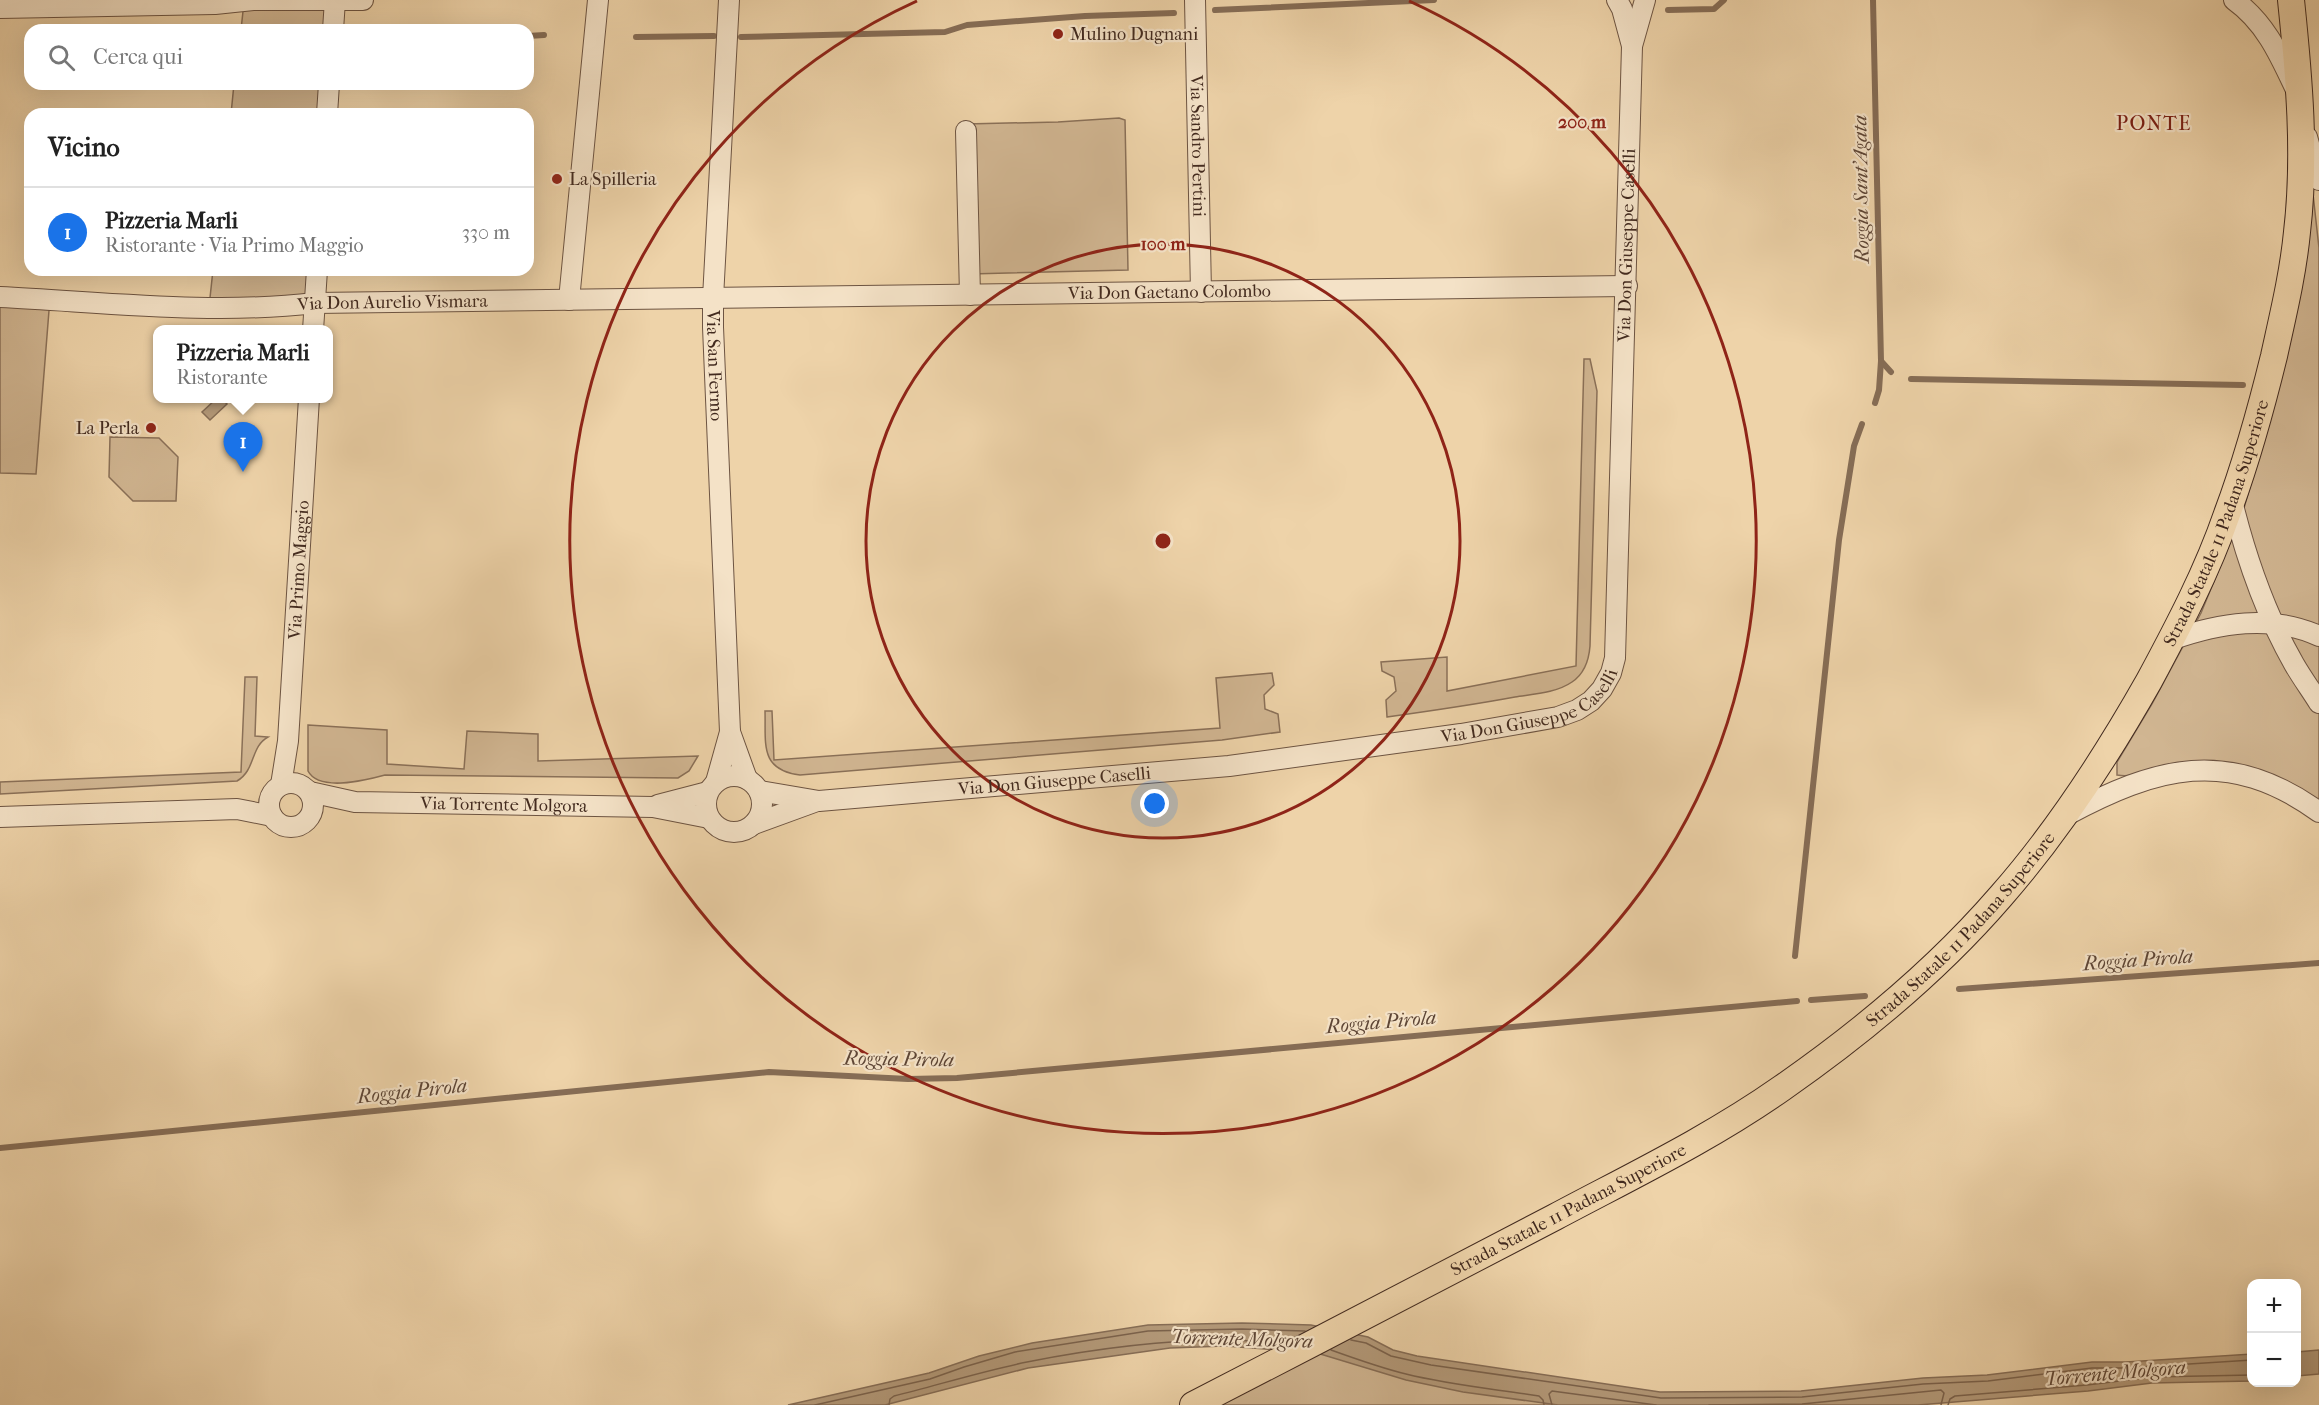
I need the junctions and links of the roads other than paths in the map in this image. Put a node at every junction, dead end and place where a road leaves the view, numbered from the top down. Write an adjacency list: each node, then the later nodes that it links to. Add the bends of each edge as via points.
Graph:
1 (335, 0): 2 (street); 10 (street); 11 (street)
2 (363, 0)
3 (598, 0): 24 (street)
4 (729, 0): 23 (street, Via San Fermo)
5 (1195, 0): 20 (street, Via Sandro Pertini)
6 (1619, 0): 7 (street); 12 (street, Via Don Giuseppe Caselli)
7 (1643, 0): 12 (street, Via Don Giuseppe Caselli)
8 (2234, 0): 14 (street, via 2253,15 2268,35)
9 (2291, 0): 14 (main road, Strada Statale 11 Padana Superiore)
10 (0, 8)
11 (333, 24)
12 (1632, 46): 19 (street, Via Don Giuseppe Caselli)
13 (329, 90): 15 (street)
14 (2300, 105): 17 (street); 28 (main road, Strada Statale 11 Padana Superiore, via 2300,197 2290,282 2258,418)
15 (327, 108)
16 (966, 131): 21 (street)
17 (2319, 180)
18 (317, 276): 25 (street)
19 (1627, 286): 20 (street, Via Don Gaetano Colombo); 39 (street, Via Don Giuseppe Caselli, via 1616,658 1602,688 1586,705 1562,716 1461,734 1228,766)
20 (1201, 292): 21 (street, Via Don Gaetano Colombo)
21 (970, 295): 23 (street, Via Don Gaetano Colombo)
22 (0, 297): 25 (street, Via Don Aurelio Vismara, via 209,307)
23 (713, 298): 24 (street, Via Don Aurelio Vismara); 33 (street, Via San Fermo)
24 (569, 300): 25 (street, Via Don Aurelio Vismara)
25 (315, 303): 26 (street)
26 (313, 325)
27 (309, 403): 34 (street, Via Primo Maggio)
28 (2232, 501): 29 (street, via 2245,551); 31 (main road, Strada Statale 11 Padana Superiore)
29 (2274, 624): 30 (street); 31 (street, via 2223,625); 32 (street)
30 (2319, 636)
31 (2171, 640): 44 (main road, Strada Statale 11 Padana Superiore, via 2109,750)
32 (2319, 703)
33 (730, 732): 35 (street); 36 (street)
34 (288, 741): 37 (street, Via Primo Maggio); 38 (street, Via Primo Maggio)
35 (753, 785): 36 (street, Via Torrente Molgora, via 734,776); 39 (street, Via Don Giuseppe Caselli); 47 (street, via 761,798 761,811)
36 (712, 787): 41 (street, Via Torrente Molgora); 46 (street, via 706,799)
37 (307, 789): 38 (street, Via Torrente Molgora, via 295,783); 40 (street, Via Torrente Molgora); 43 (street, via 313,800)
38 (274, 800): 43 (street, Via Torrente Molgora, via 277,822 299,826); 45 (street, Via Torrente Molgora, via 237,810)
39 (819, 801): 47 (street, Via Don Giuseppe Caselli)
40 (355, 802): 41 (street, Via Torrente Molgora); 43 (street, Via Torrente Molgora)
41 (653, 807): 46 (street, Via Torrente Molgora)
42 (2319, 812): 44 (street, via 2296,795 2257,779 2229,771 2198,769 2162,774)
43 (311, 815)
44 (2065, 816): 48 (main road, Strada Statale 11 Padana Superiore, via 1961,939 1880,1012 1755,1107 1349,1326)
45 (0, 817)
46 (709, 818): 47 (street, Via Torrente Molgora, via 721,830 730,832)
47 (754, 824)
48 (1193, 1405)

